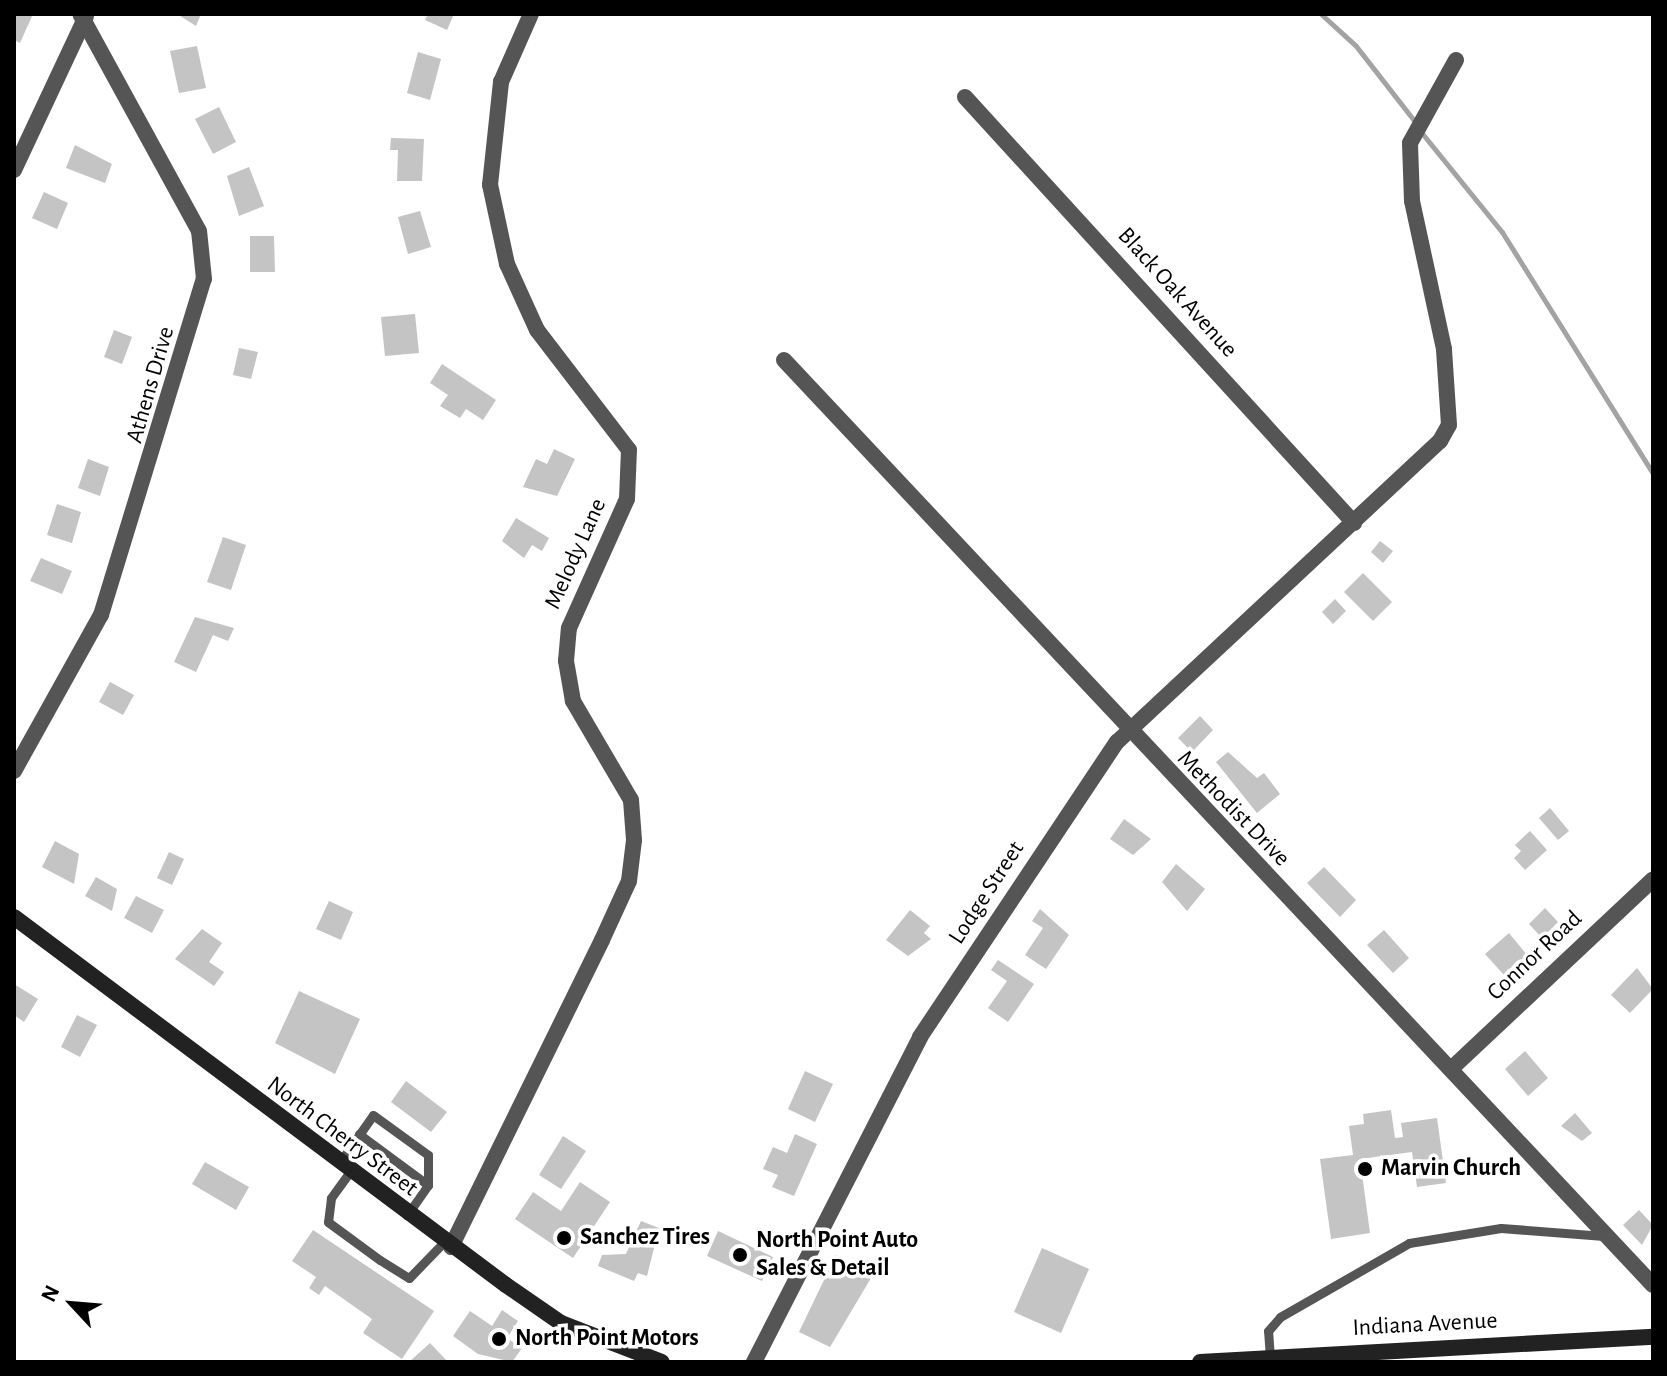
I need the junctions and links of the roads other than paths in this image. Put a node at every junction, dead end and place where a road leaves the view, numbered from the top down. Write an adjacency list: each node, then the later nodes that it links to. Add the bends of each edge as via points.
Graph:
1 (531, 14): 18 (street, Melody Lane, via 501,82 490,185 507,264 537,330 629,450 627,499 569,628 566,661 573,701 625,784 634,840 629,881 608,928)
2 (83, 16): 5 (street); 9 (street, Athens Drive, via 187,206 205,271 116,577)
3 (1456, 60): 7 (street, Lodge Street, via 1410,143 1412,201 1444,349 1449,425)
4 (965, 97): 7 (street, Black Oak Avenue)
5 (14, 170)
6 (784, 360): 8 (street, Methodist Drive)
7 (1354, 523): 8 (street, Lodge Street)
8 (1130, 736): 12 (street, Methodist Drive); 23 (street, Lodge Street, via 1117,742 920,1037)
9 (14, 771)
10 (1653, 879): 12 (street, Connor Road)
11 (14, 917): 14 (main road, North Cherry Street)
12 (1451, 1069): 17 (street, Methodist Drive)
13 (359, 1134): 14 (lane); 15 (lane); 15 (lane, via 373,1115 428,1155)
14 (343, 1170): 16 (main road, North Cherry Street); 18 (lane, via 328,1222 380,1260 409,1278)
15 (428, 1185): 16 (lane)
16 (407, 1215): 18 (main road, North Cherry Street)
17 (1608, 1237): 19 (street, Methodist Drive); 21 (lane, via 1501,1228 1409,1243 1280,1317 1267,1337)
18 (448, 1245): 22 (main road, North Cherry Street, via 561,1323)
19 (1653, 1285)
20 (1653, 1337): 21 (main road, Indiana Avenue)
21 (1270, 1358): 24 (main road, Indiana Avenue)
22 (662, 1362)
23 (754, 1362)
24 (1200, 1362)

